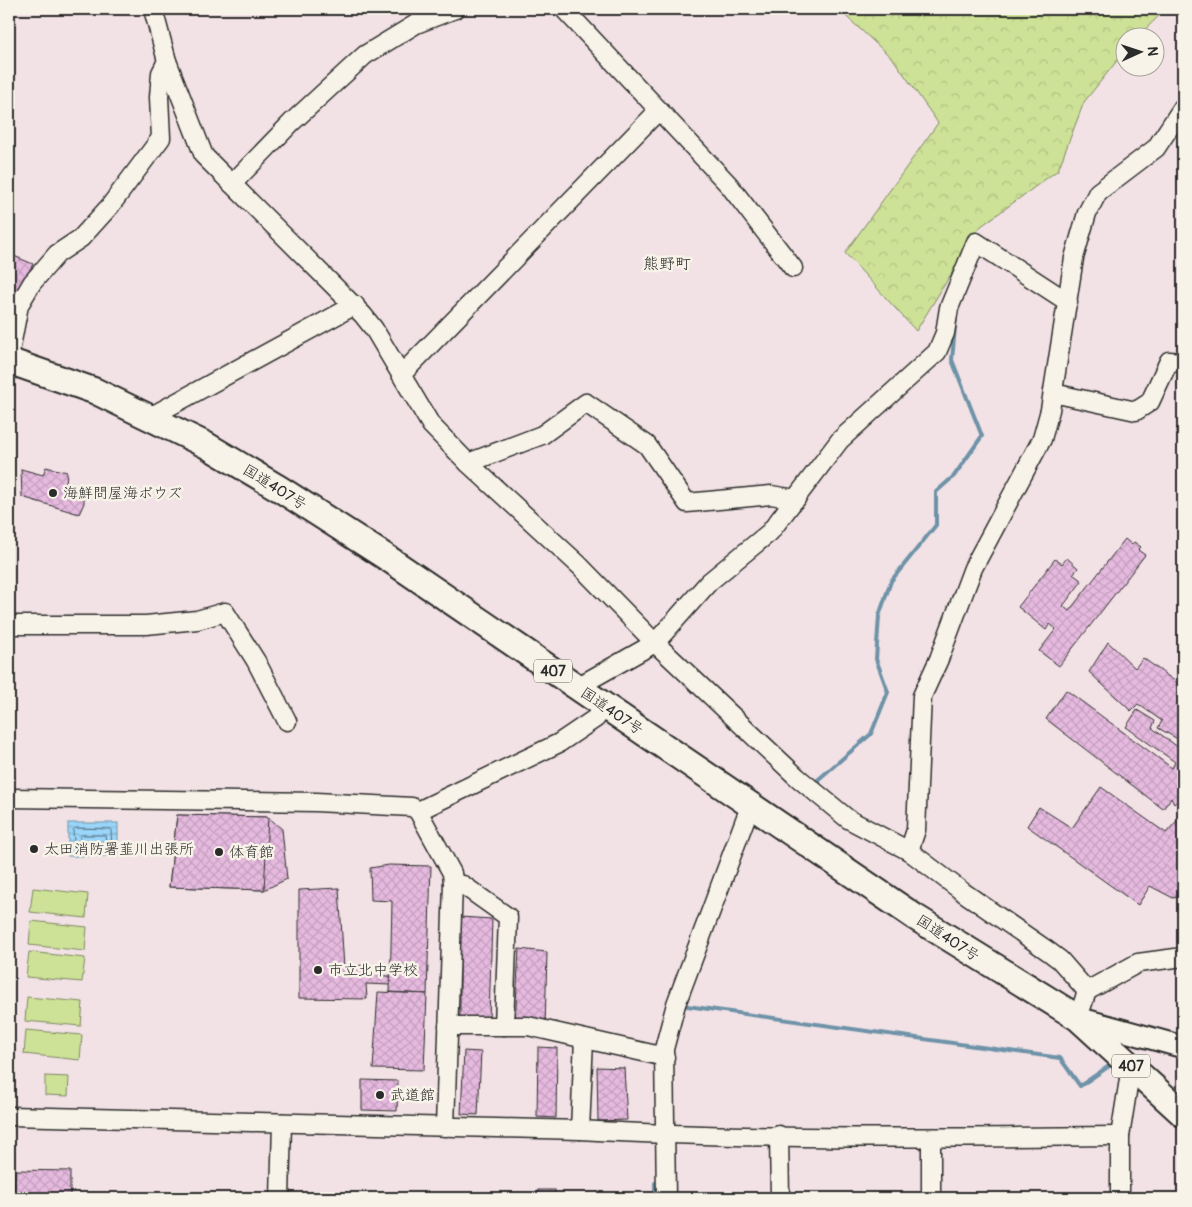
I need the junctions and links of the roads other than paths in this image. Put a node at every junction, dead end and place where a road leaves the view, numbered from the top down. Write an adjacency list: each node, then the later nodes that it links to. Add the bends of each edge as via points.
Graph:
1 (153, 9): 4 (street)
2 (455, 9): 7 (street, via 416,24 365,54)
3 (564, 9): 6 (street)
4 (167, 60): 7 (street, via 204,156); 11 (street, via 161,74 161,138 110,206 81,238 57,254 32,283 19,305)
5 (1183, 107): 9 (street, via 1156,148 1098,192 1087,213 1074,258)
6 (658, 111): 8 (street, via 729,185); 14 (street)
7 (232, 184): 10 (street)
8 (793, 268)
9 (1068, 302): 15 (street); 18 (street, via 976,242 949,308 945,333 937,352 840,440)
10 (355, 305): 14 (street); 16 (street)
11 (9, 357)
12 (9, 361): 16 (highway, 国道407号 / 407, via 80,385)
13 (1183, 362): 15 (street, via 1169,361 1150,402 1136,411)
14 (402, 374): 17 (street, via 431,425)
15 (1052, 394): 27 (street, via 1042,439 973,568 922,696 916,830)
16 (150, 417): 21 (highway, 国道407号 / 407, via 206,445 280,489)
17 (468, 463): 18 (street, via 542,435 586,403 647,445 687,503 770,495); 20 (street, via 579,565)
18 (796, 499): 20 (street, via 770,532 709,582)
19 (9, 625): 23 (street, via 146,625 197,620 225,612 256,661)
20 (655, 643): 21 (street); 27 (street, via 797,777 848,819)
21 (577, 687): 22 (highway, 国道407号 / 407)
22 (604, 706): 25 (highway, 国道407号 / 407); 26 (street, via 596,718 559,743)
23 (287, 721)
24 (9, 798): 26 (street, via 316,802 412,807)
25 (752, 806): 31 (highway, 国道407号 / 407, via 915,917); 36 (street, via 676,1004 664,1049)
26 (418, 811): 28 (street, via 452,873)
27 (909, 851): 30 (street, via 1060,960)
28 (453, 883): 32 (street); 33 (street, via 463,885 508,917)
29 (1183, 957): 30 (street, via 1138,963)
30 (1087, 990): 31 (street)
31 (1078, 1018): 35 (main road); 37 (highway, 国道407号 / 407)
32 (448, 1026): 33 (street); 41 (street)
33 (504, 1026): 34 (street, via 528,1026)
34 (584, 1039): 36 (street); 42 (street)
35 (1183, 1047)
36 (665, 1057): 43 (street)
37 (1134, 1069): 38 (highway, 国道407号 / 407); 45 (street, via 1130,1073)
38 (1183, 1114)
39 (9, 1116): 40 (street)
40 (282, 1123): 41 (street); 47 (street)
41 (445, 1127): 42 (street)
42 (580, 1130): 43 (street)
43 (665, 1134): 44 (street); 48 (street)
44 (779, 1135): 46 (street); 49 (street)
45 (1120, 1136): 46 (street); 51 (street)
46 (930, 1138): 50 (street)
47 (280, 1198)
48 (666, 1198)
49 (780, 1198)
50 (931, 1198)
51 (1120, 1198)

